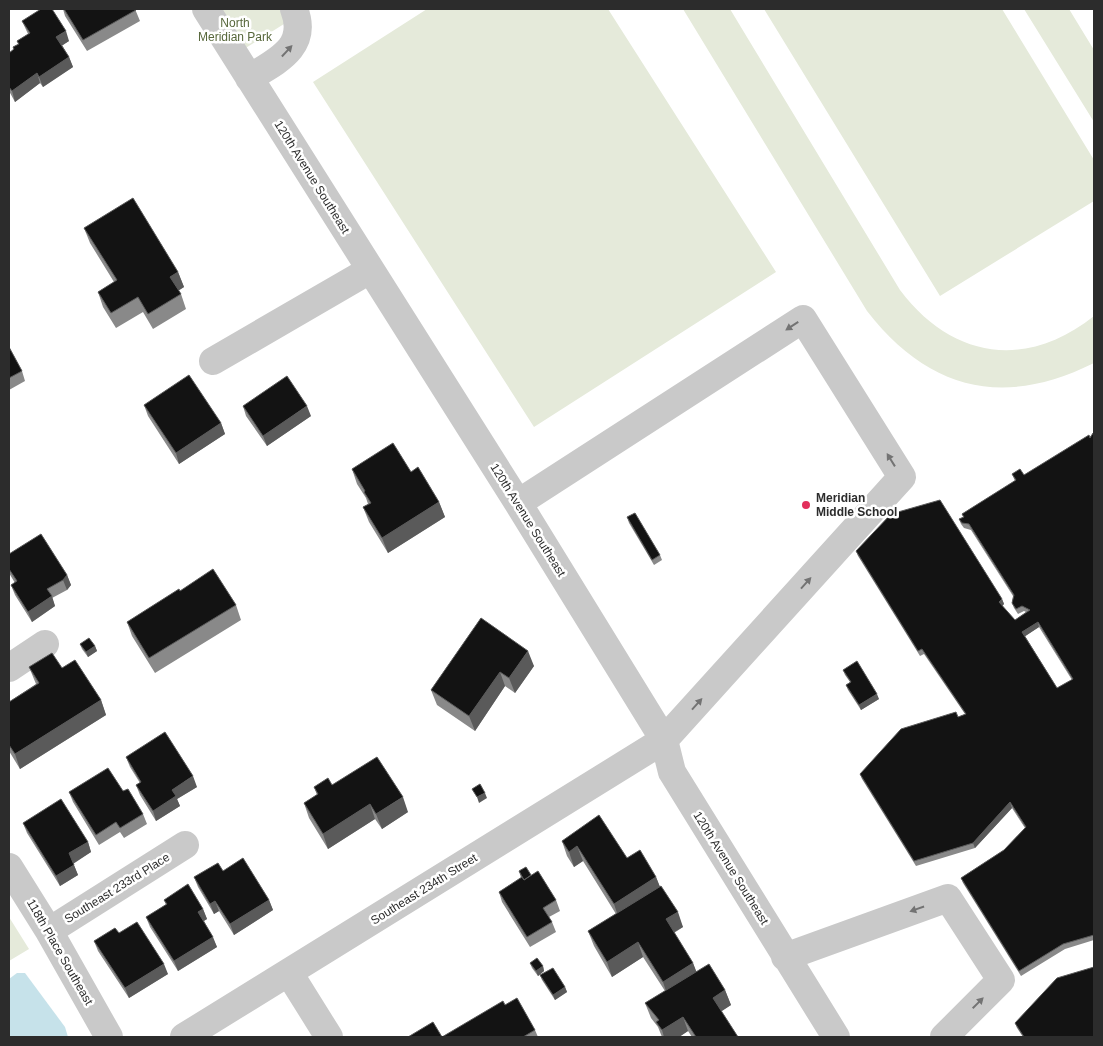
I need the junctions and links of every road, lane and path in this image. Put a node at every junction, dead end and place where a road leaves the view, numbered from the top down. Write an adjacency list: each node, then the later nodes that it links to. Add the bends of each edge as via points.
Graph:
1 (206, 9): 3 (street, 120th Avenue Southeast)
2 (294, 9): 3 (street, one-way to 2, via 286,55 295,42 298,27)
3 (250, 78): 4 (street, 120th Avenue Southeast)
4 (370, 270): 5 (street); 6 (street, 120th Avenue Southeast)
5 (213, 361)
6 (518, 503): 9 (street, 120th Avenue Southeast); 9 (street, Southeast 234th Street, one-way to 6, via 902,477 803,319)
7 (45, 644): 8 (street)
8 (9, 668)
9 (664, 740): 13 (street, 120th Avenue Southeast, via 672,772); 14 (street, Southeast 234th Street)
10 (185, 845): 12 (street, Southeast 233rd Place)
11 (9, 867): 12 (street, 118th Place Southeast)
12 (49, 931): 15 (street, 118th Place Southeast)
13 (786, 957): 18 (street, 120th Avenue Southeast); 19 (street, one-way to 13, via 1001,980 948,898)
14 (289, 973): 16 (street, Southeast 234th Street); 17 (street)
15 (110, 1037)
16 (184, 1037)
17 (329, 1037)
18 (836, 1037)
19 (944, 1037)

